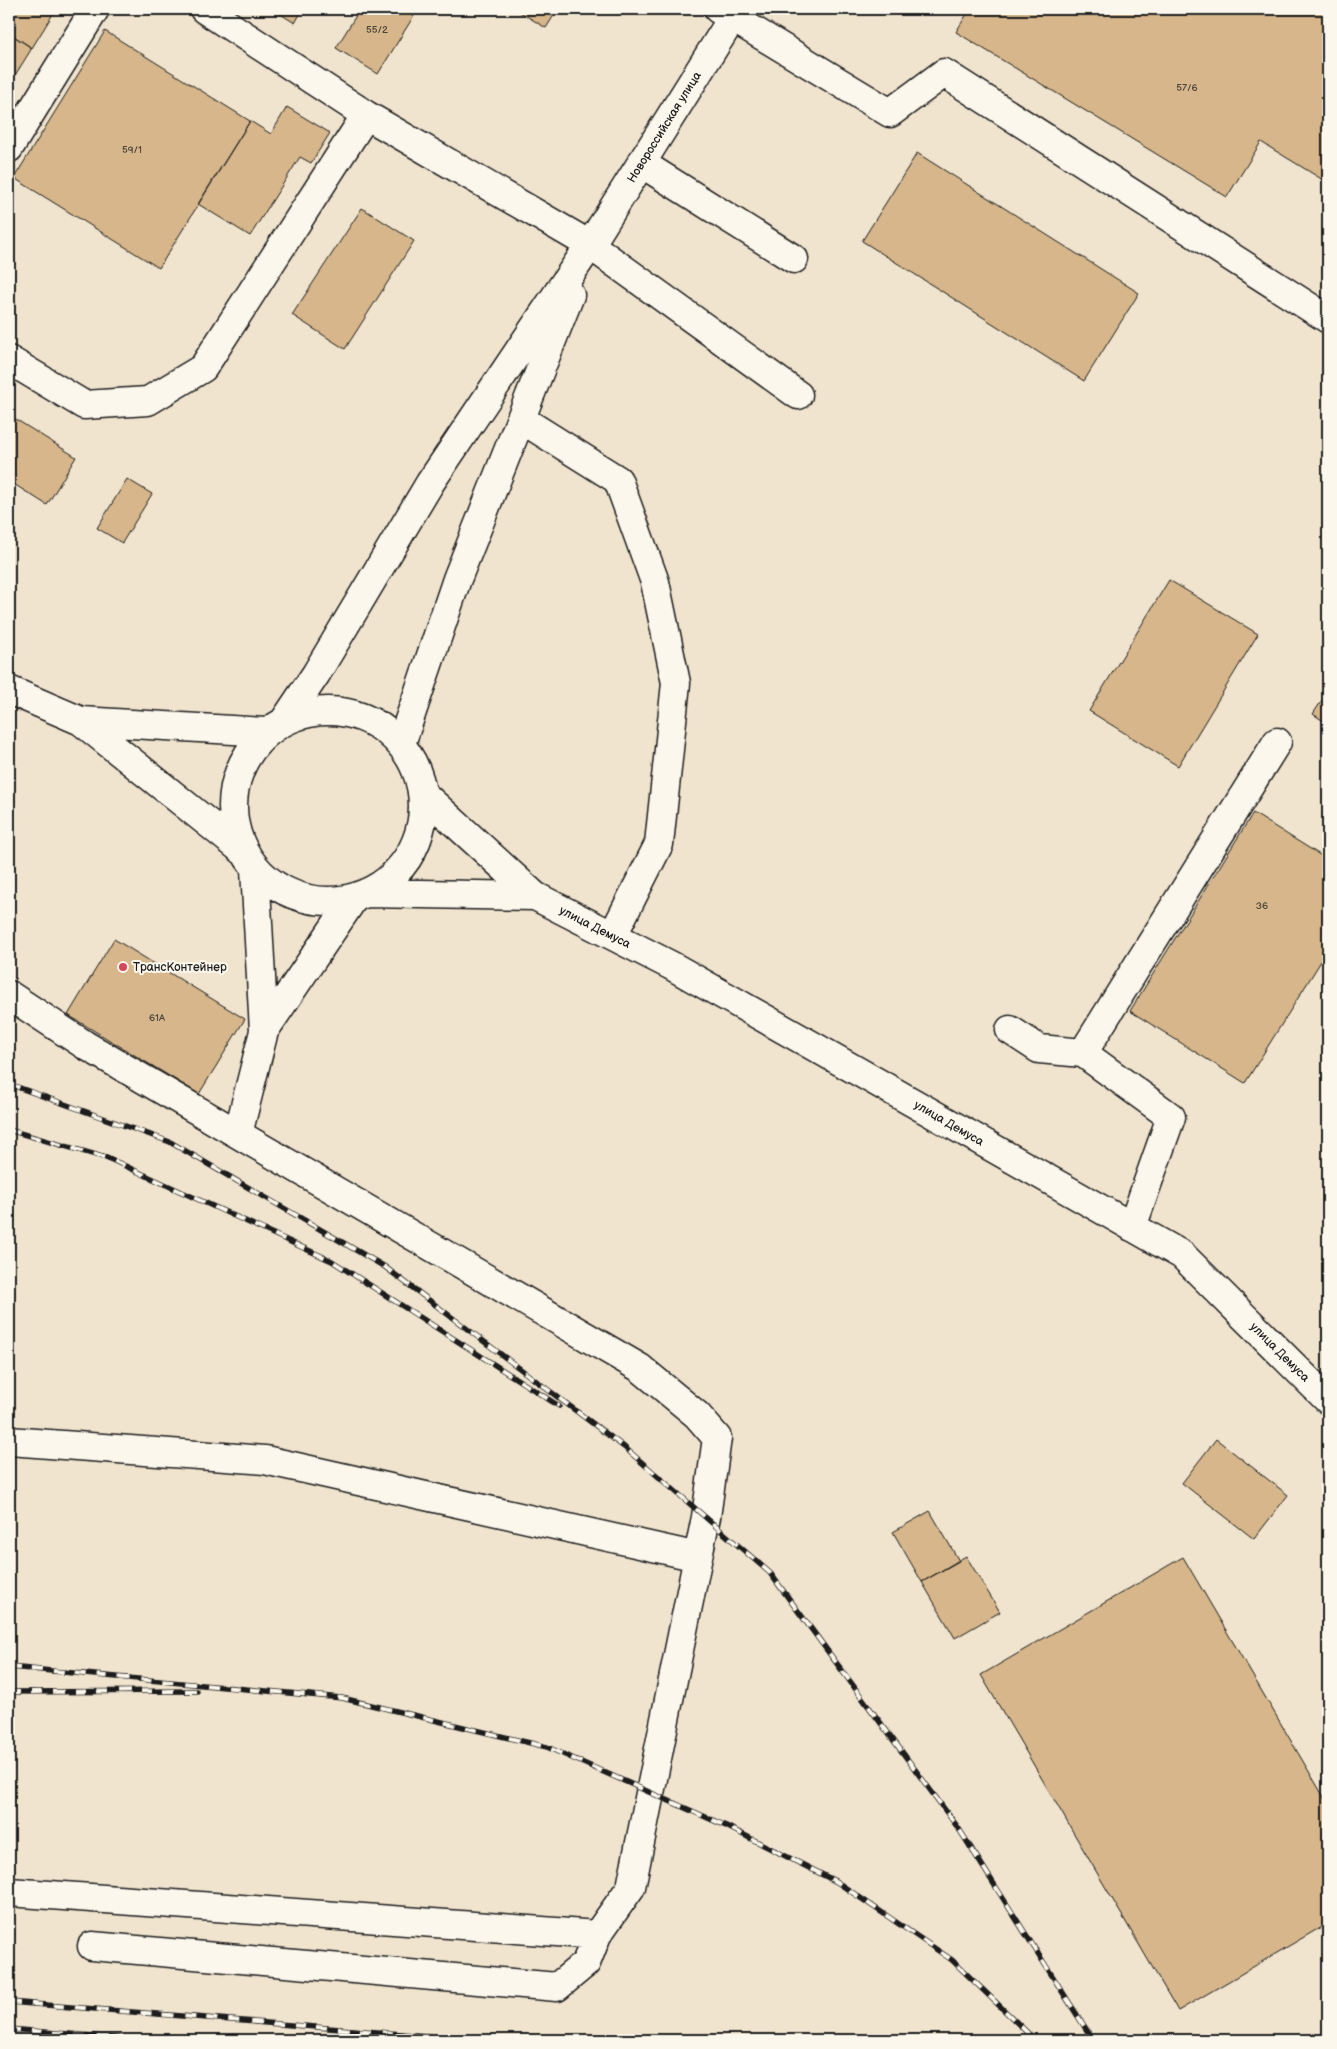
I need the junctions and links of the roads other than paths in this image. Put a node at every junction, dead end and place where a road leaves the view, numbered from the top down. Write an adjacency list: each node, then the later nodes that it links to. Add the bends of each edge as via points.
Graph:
1 (95, 9): 5 (street)
2 (204, 9): 4 (street)
3 (730, 12): 6 (street, Новороссийская улица); 9 (street, via 890,113 944,73)
4 (366, 115): 7 (street); 10 (street, via 203,368 148,401 84,405)
5 (9, 148)
6 (641, 163): 7 (street, Новороссийская улица); 8 (street)
7 (590, 245): 11 (street); 12 (street); 15 (street, via 430,483 316,674)
8 (794, 259)
9 (1328, 319)
10 (9, 360)
11 (798, 395)
12 (521, 419): 17 (street, via 457,579); 22 (street, via 618,480 655,582 676,683 659,844)
13 (9, 690): 14 (street)
14 (81, 721): 15 (street); 19 (street)
15 (276, 726): 17 (street, via 305,713 326,710 348,712 368,718); 19 (street, via 251,748 234,787 235,830)
16 (1277, 742): 26 (street)
17 (401, 744): 18 (street, via 413,762)
18 (422, 793): 20 (street, via 422,824 405,863 391,878); 21 (street)
19 (249, 860): 20 (street, via 271,883 297,896 333,902); 25 (street)
20 (360, 896): 21 (street); 25 (street)
21 (535, 896): 22 (street, улица Демуса)
22 (613, 935): 28 (street, улица Демуса)
23 (9, 995): 27 (street, via 85,1045)
24 (1010, 1030): 26 (street, via 1039,1049)
25 (264, 1031): 27 (street)
26 (1083, 1053): 28 (street, via 1171,1117)
27 (238, 1134): 31 (street, via 640,1368 697,1415 717,1438)
28 (1132, 1227): 29 (street, улица Демуса, via 1182,1255)
29 (1328, 1400)
30 (9, 1441): 31 (street, via 265,1460)
31 (698, 1557): 33 (street, via 631,1887)
32 (9, 1892): 33 (street)
33 (597, 1935): 34 (street, via 586,1963 557,1987)
34 (92, 1946)

